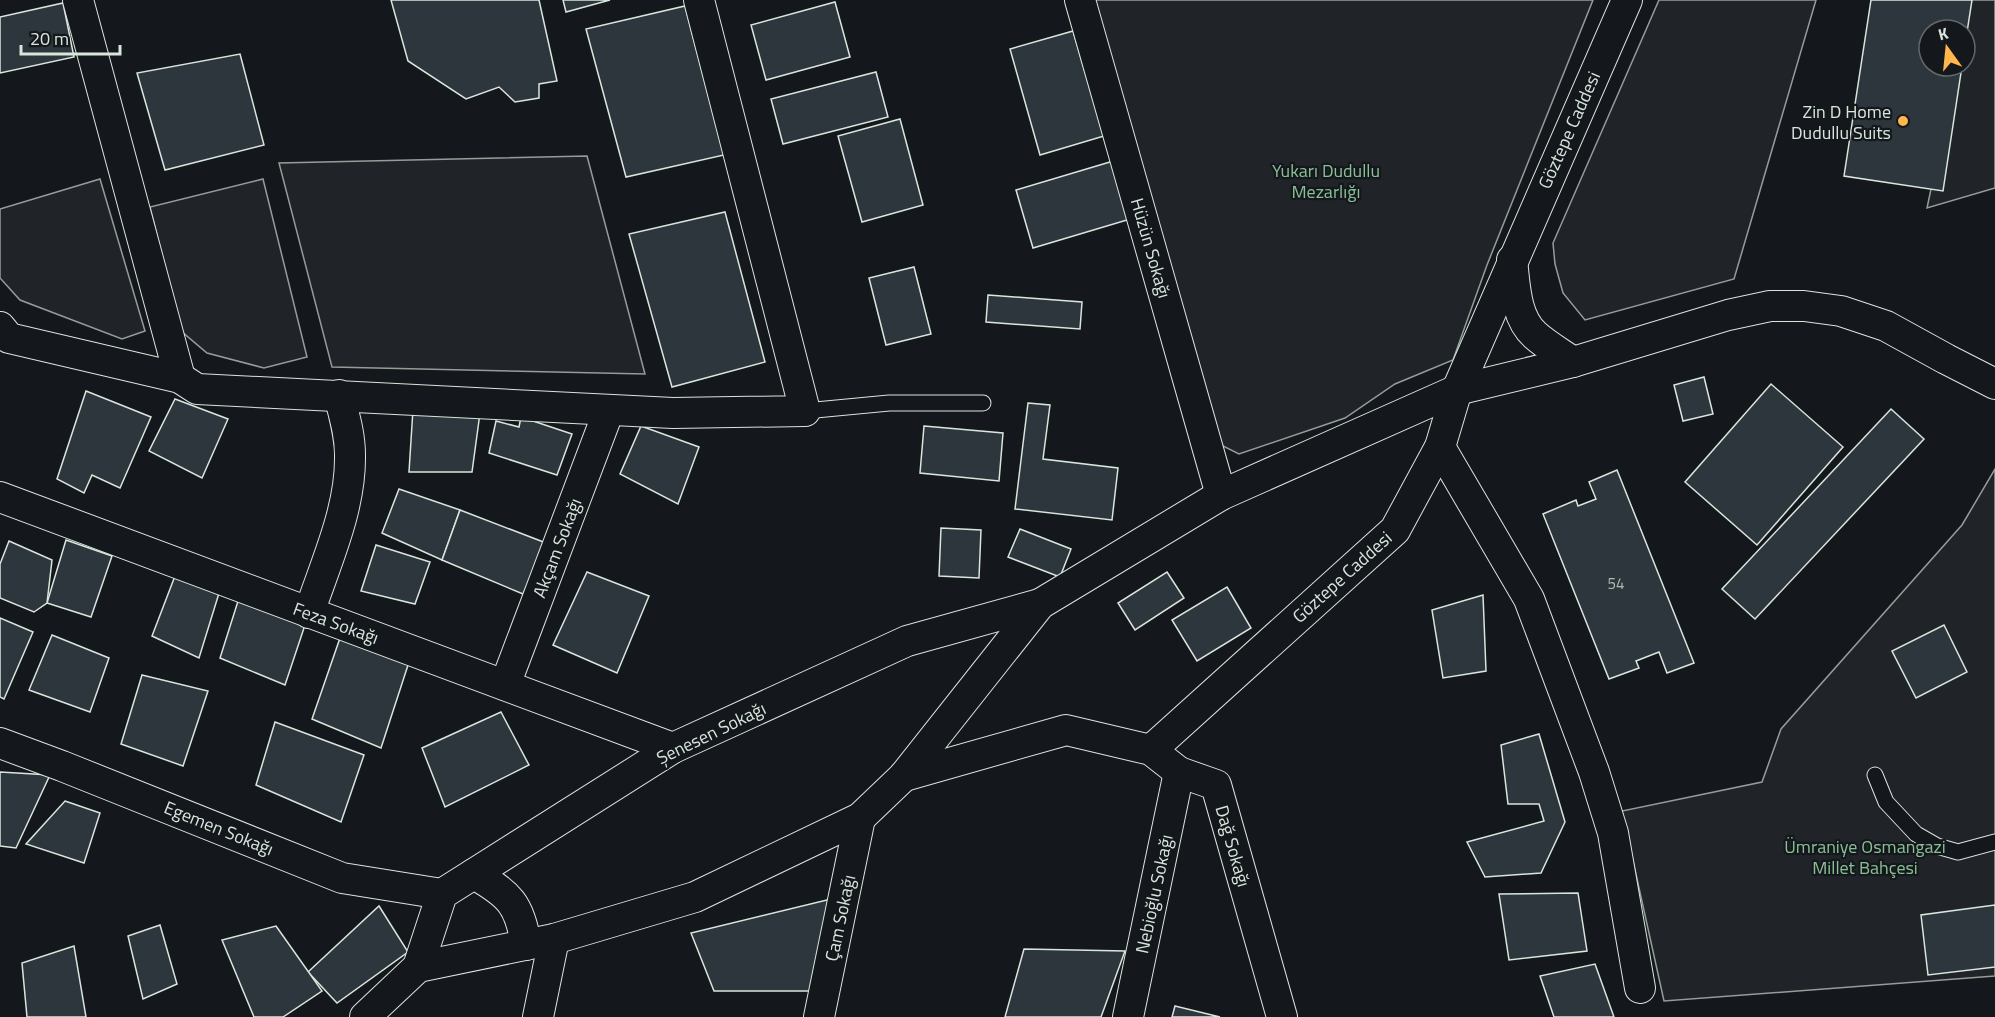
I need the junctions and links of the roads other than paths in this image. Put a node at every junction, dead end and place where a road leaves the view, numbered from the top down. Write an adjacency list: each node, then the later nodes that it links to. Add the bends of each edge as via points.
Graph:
1 (78, 0): 8 (street)
2 (699, 0): 14 (street)
3 (1080, 0): 16 (street, Hüzün Sokağı)
4 (1627, 0): 5 (street, Göztepe Caddesi)
5 (1512, 260): 7 (street, via 1521,315 1534,334); 10 (street, Göztepe Caddesi)
6 (0, 327): 8 (street, via 9,338)
7 (1573, 362): 9 (street, via 1728,315 1770,306 1804,306 1841,311 1886,326); 10 (street)
8 (180, 378): 11 (street, via 197,388)
9 (1995, 384)
10 (1457, 390): 15 (street, Göztepe Caddesi); 16 (street)
11 (339, 395): 13 (street); 19 (street, via 347,424 350,479)
12 (983, 403): 14 (lane, via 889,403)
13 (609, 410): 14 (street); 20 (street, Akçam Sokağı)
14 (805, 411)
15 (1440, 447): 23 (street, Göztepe Caddesi, via 1395,530); 33 (street, via 1529,599 1594,772 1613,833)
16 (1221, 495): 18 (street)
17 (0, 497): 19 (street, Feza Sokağı)
18 (1040, 604): 22 (street, Şenesen Sokağı, via 907,641); 26 (street)
19 (309, 612): 20 (street, Feza Sokağı)
20 (505, 686): 22 (street, Feza Sokağı)
21 (0, 743): 30 (street, Egemen Sokağı, via 342,878)
22 (673, 748): 29 (street, Şenesen Sokağı)
23 (1150, 750): 24 (street, Dağ Sokağı); 26 (street, Dağ Sokağı, via 1066,730)
24 (1179, 772): 37 (street, Nebioğlu Sokağı); 38 (street, Dağ Sokağı, via 1216,785)
25 (1875, 775): 28 (lane, via 1886,802 1916,834 1937,846 1958,852)
26 (904, 776): 27 (street)
27 (860, 818): 31 (street, via 695,897); 36 (street, Çam Sokağı)
28 (1995, 842)
29 (474, 874): 30 (street, Şenesen Sokağı); 31 (street, via 496,886)
30 (442, 894): 32 (street)
31 (540, 942): 32 (street); 35 (street)
32 (418, 967): 34 (street)
33 (1640, 988)
34 (365, 1017)
35 (538, 1017)
36 (819, 1017)
37 (1128, 1017)
38 (1282, 1017)

